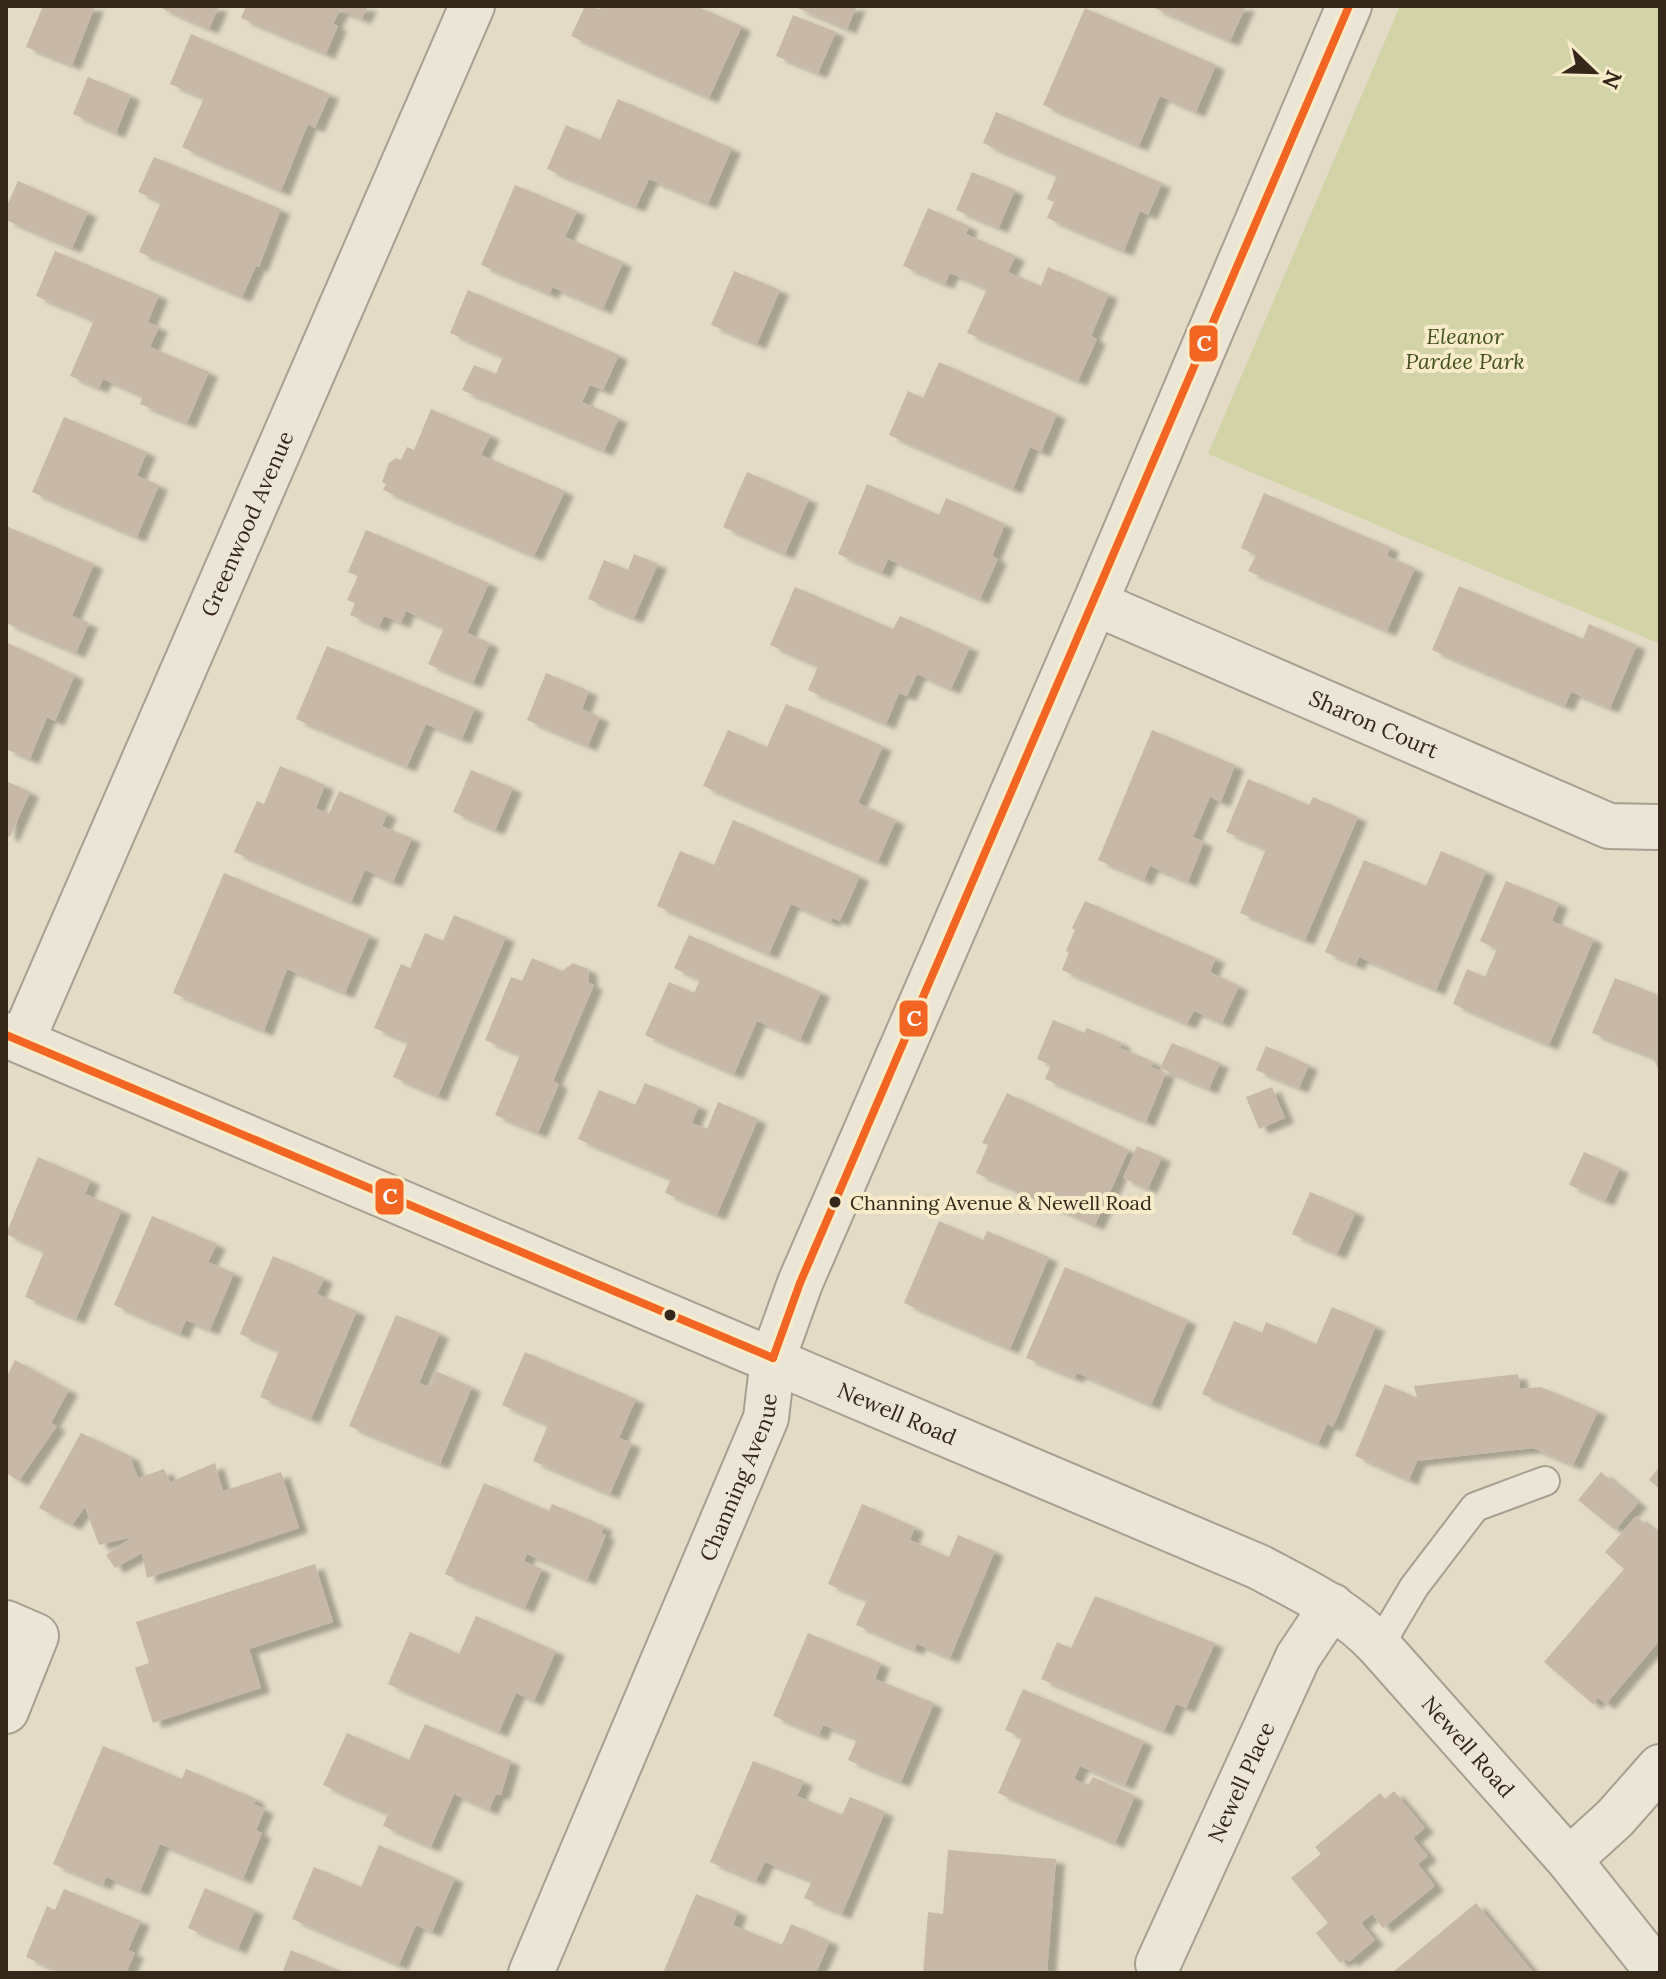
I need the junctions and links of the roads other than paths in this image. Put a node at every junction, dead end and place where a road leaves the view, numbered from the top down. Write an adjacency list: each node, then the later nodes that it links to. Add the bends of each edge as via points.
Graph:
1 (472, 6): 5 (street, Greenwood Avenue)
2 (1349, 6): 3 (street, Channing Avenue)
3 (1095, 603): 4 (street, Sharon Court, via 1609,826); 6 (street, Channing Avenue, via 800,1283)
4 (1657, 827)
5 (14, 1038): 6 (street, Newell Road)
6 (773, 1358): 8 (street, Newell Road, via 1259,1567); 15 (street, Channing Avenue, via 766,1418)
7 (1545, 1481): 10 (lane, via 1475,1507 1414,1587)
8 (1332, 1606): 10 (street, Newell Road); 14 (street, Newell Place, via 1298,1657)
9 (6, 1623): 11 (street, via 36,1636)
10 (1379, 1646): 13 (street, Newell Road)
11 (6, 1711)
12 (1660, 1767): 13 (street)
13 (1569, 1860): 16 (street, Newell Road)
14 (1158, 1964)
15 (531, 1973)
16 (1659, 1973)

